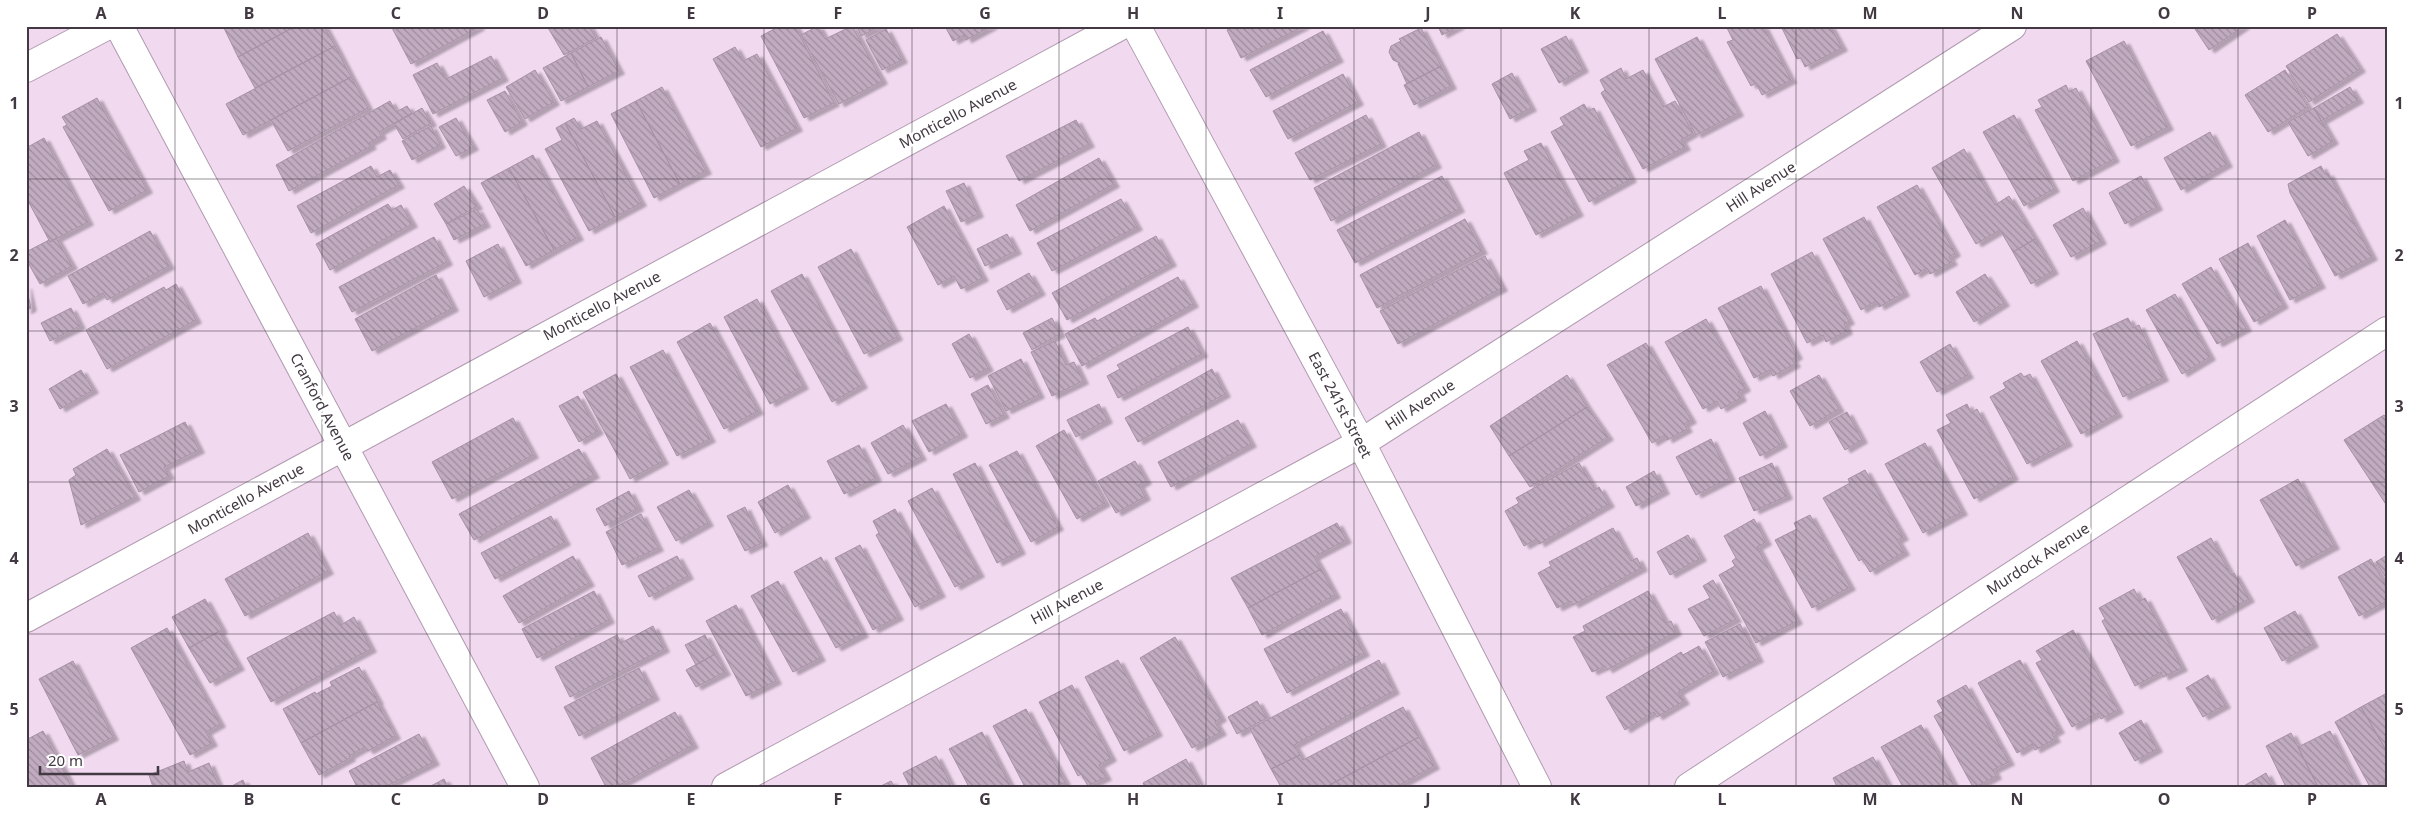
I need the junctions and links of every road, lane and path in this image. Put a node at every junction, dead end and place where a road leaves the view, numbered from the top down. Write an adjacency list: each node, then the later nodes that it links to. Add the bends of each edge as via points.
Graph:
1 (106, 26): 6 (street)
2 (119, 26): 9 (street, Cranford Avenue)
3 (1120, 26): 9 (street, Monticello Avenue)
4 (1136, 26): 8 (street, East 241st Street)
5 (2012, 26): 8 (street, Hill Avenue)
6 (26, 68)
7 (2387, 331): 14 (street, Murdock Avenue)
8 (1361, 443): 12 (street, Hill Avenue); 13 (street, East 241st Street)
9 (343, 446): 10 (street, Monticello Avenue); 11 (street, Cranford Avenue)
10 (26, 618)
11 (525, 787)
12 (726, 787)
13 (1537, 787)
14 (1688, 787)

